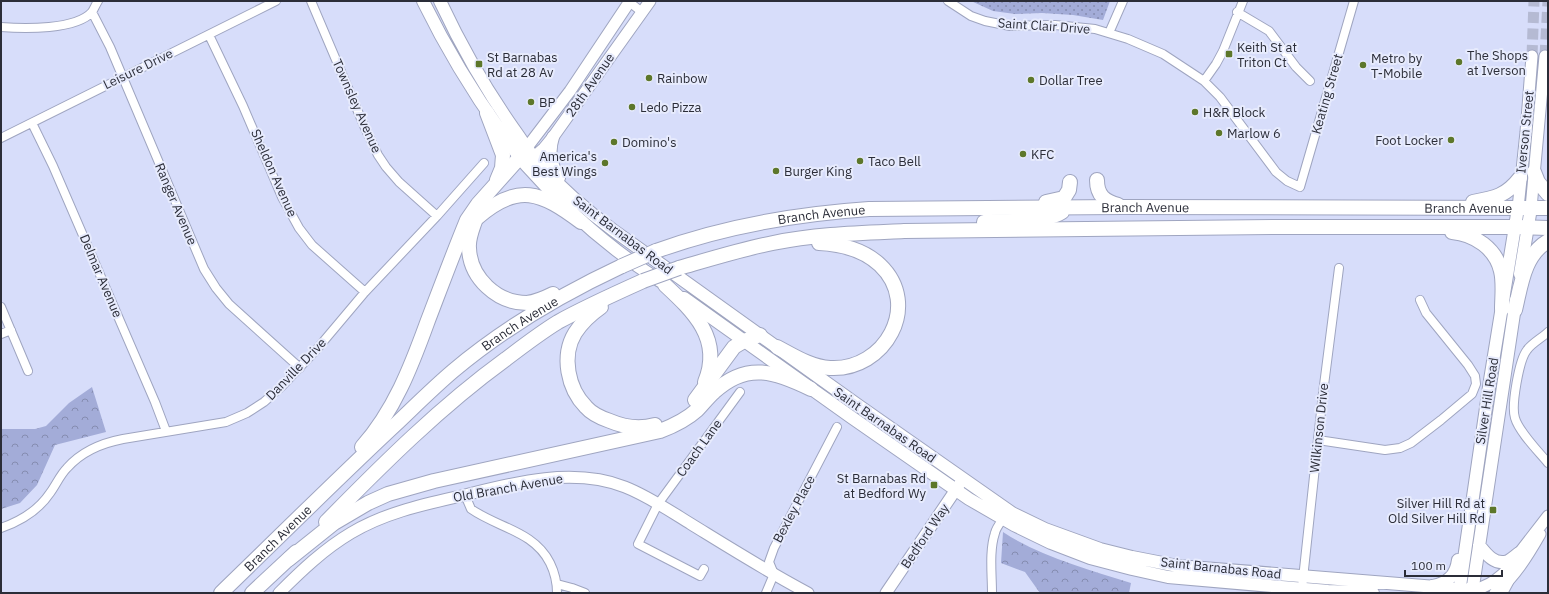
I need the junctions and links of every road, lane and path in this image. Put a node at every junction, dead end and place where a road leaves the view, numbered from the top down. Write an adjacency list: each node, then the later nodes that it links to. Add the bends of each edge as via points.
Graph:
1 (98, 1): 12 (street)
2 (276, 1): 17 (street, Leisure Drive)
3 (311, 1): 44 (street, Townsley Avenue, via 378,155 399,182)
4 (423, 1): 23 (main road, Saint Barnabas Road, via 450,54)
5 (440, 1): 27 (main road, Saint Barnabas Road, via 458,39)
6 (629, 1): 13 (street); 27 (street, 28th Avenue)
7 (650, 1): 13 (street, 28th Avenue)
8 (948, 1): 16 (street, Saint Clair Drive, via 971,16 1002,25 1070,26)
9 (1123, 1): 16 (street)
10 (1243, 1): 14 (street)
11 (1354, 1): 34 (street, Keating Street)
12 (92, 12): 15 (street, via 75,21 56,26); 20 (street, Ranger Avenue)
13 (642, 12): 25 (street, 28th Avenue)
14 (1237, 12): 21 (street, via 1269,31 1296,67); 22 (street, via 1221,54)
15 (1, 27)
16 (1109, 33): 22 (street, Saint Clair Drive, via 1163,54)
17 (209, 35): 20 (street, Leisure Drive); 58 (street, Sheldon Avenue, via 252,124 282,197 299,228 312,245)
18 (1532, 56): 30 (street, Iverson Street)
19 (1545, 56): 29 (street, Iverson Street)
20 (122, 77): 24 (street, Leisure Drive); 68 (street, Ranger Avenue, via 204,269 229,304)
21 (1310, 80)
22 (1204, 81): 34 (street, Saint Clair Drive, via 1276,172)
23 (487, 113): 27 (main road, Saint Barnabas Road); 33 (highway, via 503,155 502,168)
24 (32, 123): 26 (street, Leisure Drive); 74 (street, Delmar Avenue)
25 (553, 137): 27 (street, 28th Avenue); 35 (main road, via 550,146 552,166)
26 (1, 138)
27 (527, 157): 33 (highway); 35 (main road, Saint Barnabas Road); 45 (highway); 46 (main road, Saint Barnabas Road)
28 (484, 163): 44 (street, Danville Drive)
29 (1534, 172): 36 (highway); 41 (street, Iverson Street)
30 (1520, 178): 41 (street, Iverson Street); 43 (highway, via 1501,196)
31 (1097, 180): 37 (highway, via 1101,198)
32 (1070, 182): 38 (highway, via 1069,190 1064,198 1059,200)
33 (494, 186): 81 (highway, via 467,220 398,394 365,443)
34 (1300, 187)
35 (566, 192): 65 (main road, Saint Barnabas Road, via 590,213)
36 (1548, 194)
37 (1123, 207): 40 (highway, Branch Avenue); 43 (highway, Branch Avenue)
38 (982, 208): 39 (highway, Branch Avenue); 55 (highway, Branch Avenue, bridge, via 869,209 773,220 692,238)
39 (1067, 208): 40 (highway, Branch Avenue); 51 (highway, via 1059,214 1044,218 954,224)
40 (1097, 208): 48 (highway, via 1109,218 1120,222)
41 (1524, 208): 42 (highway, Branch Avenue); 43 (highway, Branch Avenue); 47 (main road, Silver Hill Road)
42 (1548, 208)
43 (1428, 209)
44 (438, 216): 58 (street, Danville Drive)
45 (477, 218): 46 (highway, via 508,197 530,195 549,201); 55 (highway, via 470,236 472,263 478,278 501,296 527,303)
46 (581, 222): 56 (main road, Saint Barnabas Road, via 641,269)
47 (1521, 227): 49 (highway, Branch Avenue); 50 (highway, Branch Avenue); 61 (main road, Silver Hill Road)
48 (1177, 228): 49 (highway, Branch Avenue); 51 (highway, Branch Avenue)
49 (1402, 228): 61 (highway, via 1457,233 1476,239 1484,245 1495,257 1501,271)
50 (1548, 228)
51 (904, 231): 53 (highway, Branch Avenue, via 803,238)
52 (1548, 241): 61 (highway, via 1534,253)
53 (747, 250): 57 (highway, Branch Avenue, bridge, via 679,268); 67 (highway, via 761,251 816,243 844,246 860,252 880,265 896,291 898,300 893,330 884,345 867,360 853,366 830,368 812,365)
54 (1340, 268): 75 (street, Wilkinson Drive)
55 (604, 274): 81 (highway, Branch Avenue, via 535,312 452,372)
56 (665, 284): 66 (main road, Saint Barnabas Road); 72 (highway, via 697,317 708,341 708,374)
57 (625, 289): 72 (highway, via 592,313 574,334 567,367 577,397 600,417 626,426 647,427 677,416 689,408); 89 (highway, Branch Avenue, via 558,322 465,390 409,440)
58 (365, 292): 68 (street, Danville Drive)
59 (1420, 300): 75 (street, via 1426,313 1468,365 1476,384 1472,394 1411,443 1400,448 1385,450)
60 (1, 307): 62 (street)
61 (1508, 309): 86 (main road, Silver Hill Road); 87 (main road, Silver Hill Road, via 1491,474)
62 (11, 330): 64 (street); 69 (street)
63 (1548, 332): 76 (street, via 1528,349 1524,356 1519,371 1514,414 1518,426)
64 (1, 334)
65 (760, 335): 66 (highway); 67 (main road, Saint Barnabas Road)
66 (744, 341): 70 (main road, Saint Barnabas Road); 72 (highway, via 734,347)
67 (777, 347): 77 (main road, Saint Barnabas Road)
68 (300, 368): 74 (street, Danville Drive, via 264,402 247,413 226,422)
69 (28, 371)
70 (811, 389): 78 (main road, Saint Barnabas Road); 89 (highway, via 781,375 754,372 743,375 723,384 689,417 672,427 434,481 388,494 334,523)
71 (740, 392): 80 (street, Coach Lane)
72 (697, 398)
73 (837, 427): 91 (street, Bexley Place, via 774,548 769,562)
74 (166, 431): 85 (street, Danville Drive, via 108,442 81,455 66,468 42,504 23,519)
75 (1318, 440): 92 (street, Wilkinson Drive)
76 (1548, 463)
77 (963, 480): 78 (street, Bedford Way); 92 (main road, Saint Barnabas Road, via 1025,520 1100,549 1178,566)
78 (956, 490): 83 (main road, Saint Barnabas Road); 105 (street, Bedford Way)
79 (465, 495): 80 (street, Old Branch Avenue, via 556,477 580,477 626,488); 93 (street, via 471,509 532,540 540,547 554,570); 100 (street, Old Branch Avenue, via 418,505 382,517 350,533 310,563)
80 (658, 504): 90 (street, Coach Lane, via 638,544 700,576); 91 (street, Old Branch Avenue)
81 (304, 512): 98 (highway, Branch Avenue)
82 (1548, 516): 88 (street)
83 (1002, 519): 92 (main road, Saint Barnabas Road, via 1069,550 1168,577); 106 (street, via 994,537)
84 (1548, 520): 95 (street, via 1533,547)
85 (1, 528)
86 (1467, 537): 94 (main road, via 1460,549 1452,577 1446,582); 96 (main road, Silver Hill Road)
87 (1479, 545): 88 (main road, via 1487,555 1497,561 1508,561); 97 (main road, Silver Hill Road)
88 (1519, 553): 97 (street, via 1496,580)
89 (289, 559): 99 (highway, Branch Avenue)
90 (704, 569)
91 (774, 574): 103 (street); 104 (street, Old Branch Avenue)
92 (1302, 582): 94 (main road, Saint Barnabas Road); 107 (main road, Saint Barnabas Road)
93 (557, 584): 101 (street); 102 (street)
94 (1429, 587): 96 (main road, Saint Barnabas Road)
95 (1504, 588): 108 (street)
96 (1459, 591): 97 (main road, Saint Barnabas Road)
97 (1473, 592)
98 (221, 593)
99 (252, 593)
100 (279, 593)
101 (557, 593)
102 (584, 593)
103 (766, 593)
104 (808, 593)
105 (886, 593)
106 (992, 593)
107 (1373, 593)
108 (1495, 593)

